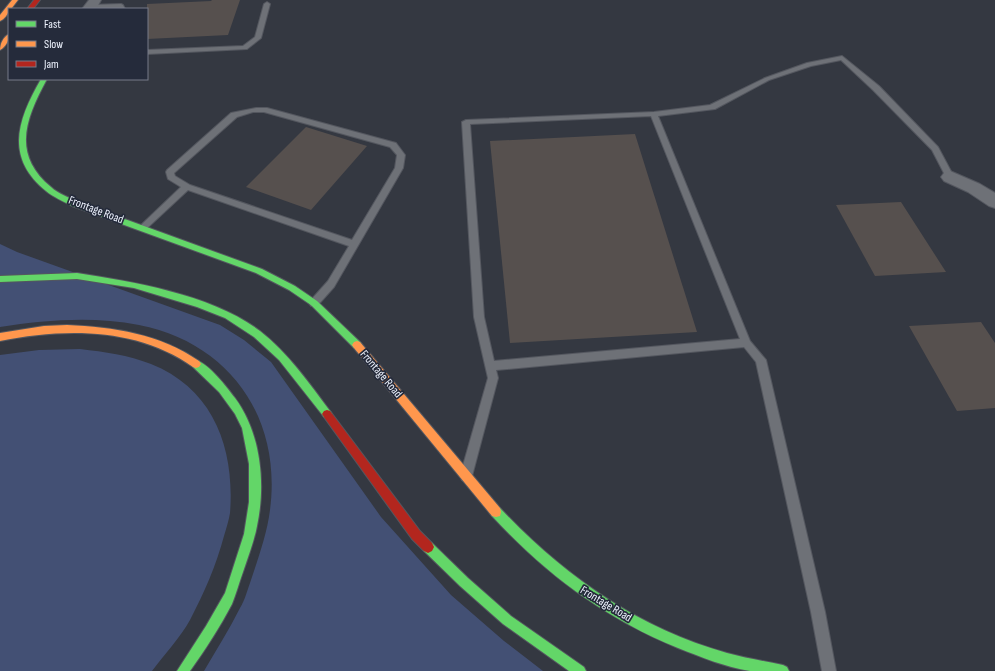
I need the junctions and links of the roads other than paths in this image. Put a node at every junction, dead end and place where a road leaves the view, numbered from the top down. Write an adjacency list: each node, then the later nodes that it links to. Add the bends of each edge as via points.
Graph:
1 (37, 0): 5 (main road)
2 (267, 4): 10 (lane, via 258,38 245,48)
3 (91, 5): 6 (lane)
4 (8, 8): 7 (main road)
5 (31, 8)
6 (122, 8)
7 (0, 19)
8 (8, 37): 9 (main road)
9 (0, 48)
10 (148, 52)
11 (43, 80): 16 (main road, Frontage Road, via 26,110 20,137 24,162 48,190 75,204)
12 (654, 114): 13 (lane, via 712,107 767,78 809,64 842,58 876,88 935,148); 21 (lane); 22 (lane, via 466,122 479,317)
13 (950, 177): 15 (street, via 974,188)
14 (187, 187): 16 (lane); 17 (lane); 17 (lane, via 171,177 170,172 234,115 254,109 392,145 401,155 399,168)
15 (995, 202)
16 (142, 228): 19 (main road, Frontage Road, via 259,271)
17 (354, 244): 19 (lane, via 331,284)
18 (0, 279): 25 (main road, via 77,276 134,284 228,315 257,334 282,357 317,400 416,535 507,620)
19 (314, 303): 23 (main road, Frontage Road, via 366,355)
20 (0, 337): 24 (main road, via 57,329 104,331 141,338 180,352 206,372 229,396 244,420 255,480 254,512 243,556 226,603)
21 (746, 343): 22 (lane); 27 (lane, via 761,360)
22 (491, 366): 23 (lane, via 493,378)
23 (465, 478): 26 (main road, Frontage Road, via 499,516 570,582 618,613 670,639 727,659)
24 (183, 671)
25 (580, 671)
26 (782, 671)
27 (829, 671)

